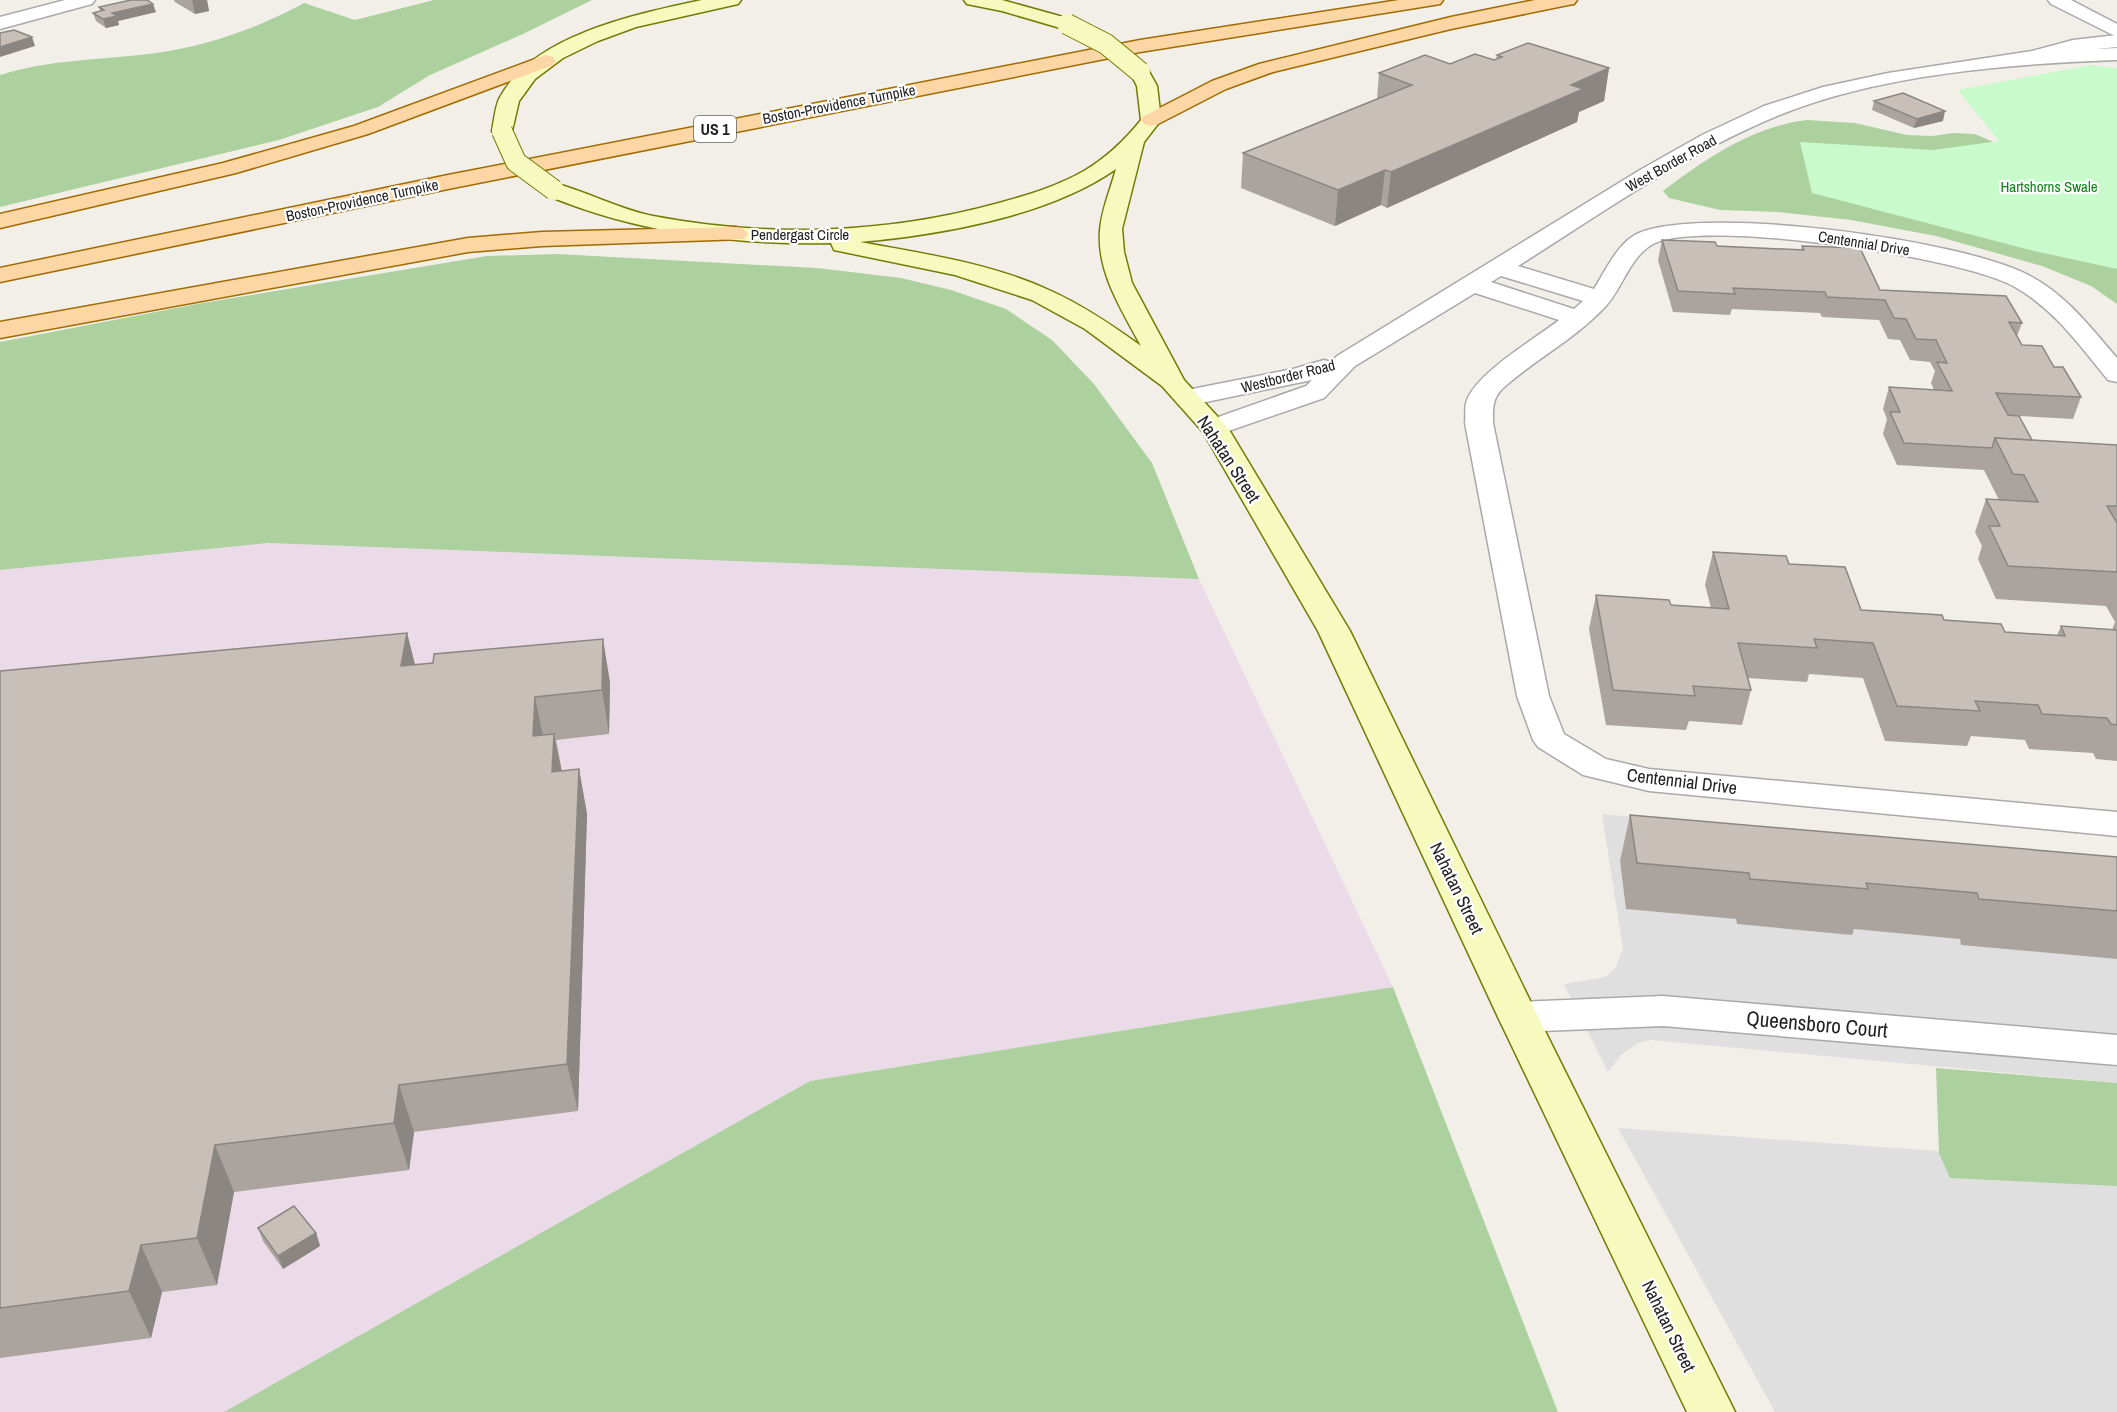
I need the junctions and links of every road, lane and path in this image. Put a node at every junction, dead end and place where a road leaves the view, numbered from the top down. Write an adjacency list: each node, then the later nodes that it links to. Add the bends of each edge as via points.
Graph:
1 (86, 0): 9 (street)
2 (646, 0): 12 (main road)
3 (732, 0): 12 (main road, Pendergast Circle, via 660,14)
4 (973, 0): 16 (main road, bridge, via 1066,24 1131,62 1147,86)
5 (1334, 0): 21 (main road, Boston-Providence Turnpike / US 1, via 960,64)
6 (1434, 0): 23 (main road, Boston-Providence Turnpike / US 1, via 1140,46)
7 (1568, 0): 16 (main road, via 1451,23 1266,68 1219,85)
8 (2057, 0): 10 (street)
9 (0, 23)
10 (2117, 31)
11 (2117, 40): 14 (street, West Border Road)
12 (579, 42): 15 (main road, Pendergast Circle)
13 (2117, 54): 14 (street, West Border Road)
14 (2033, 57): 22 (street, West Border Road, via 1925,72 1800,100 1757,118 1624,189)
15 (546, 61): 18 (main road, via 361,130 228,168); 19 (main road, Pendergast Circle, bridge, via 521,81 502,119 504,141 516,162 554,190 594,207 630,218)
16 (1150, 120): 17 (main road, Pendergast Circle)
17 (1134, 143): 20 (main road, Pendergast Circle, via 1103,169 1065,189 989,214 869,234); 29 (main road, Nahatan Street, via 1115,209 1112,252 1120,283)
18 (0, 221)
19 (736, 234): 20 (main road, Pendergast Circle); 26 (main road, via 468,245)
20 (802, 237): 29 (main road, Nahatan Street, via 970,271 1018,285 1068,308)
21 (0, 258)
22 (1499, 268): 24 (street, West Border Road); 25 (street)
23 (0, 274)
24 (1472, 284): 25 (street); 27 (street, West Border Road)
25 (1588, 308): 28 (street, Centennial Drive, via 1637,245 1669,231 1708,228 1813,235 1986,265 2021,279 2055,303); 31 (street, Centennial Drive, via 1498,378 1480,398 1479,423 1533,696 1550,740 1595,767 1648,780)
26 (0, 330)
27 (1346, 361): 29 (street, Westborder Road, via 1298,376); 30 (street, Westborder Road, via 1316,392)
28 (2117, 374)
29 (1180, 390): 30 (main road, Nahatan Street)
30 (1214, 428): 32 (main road, Nahatan Street, via 1334,631)
31 (2117, 824)
32 (1518, 1017): 33 (street, Queensboro Court, via 1663,1011); 34 (main road, Nahatan Street)
33 (2117, 1050)
34 (1711, 1412)

